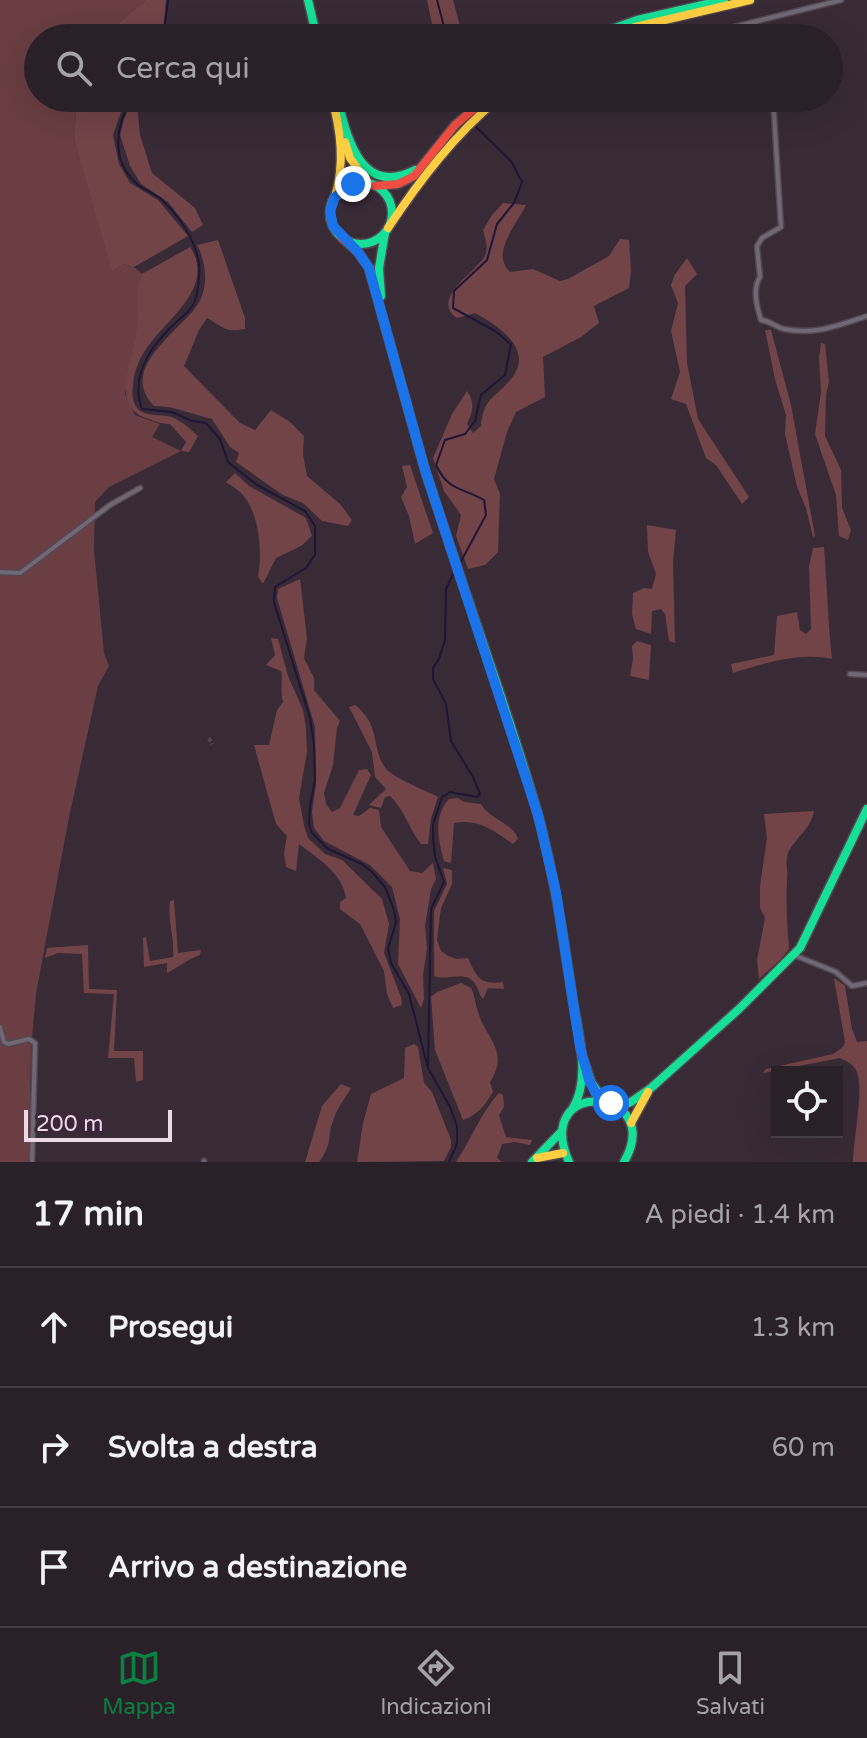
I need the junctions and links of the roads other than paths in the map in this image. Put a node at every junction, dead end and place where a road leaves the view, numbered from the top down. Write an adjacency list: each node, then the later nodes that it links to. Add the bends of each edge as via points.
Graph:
1 (308, 0): 6 (main road)
2 (724, 0): 7 (main road)
3 (750, 0): 8 (main road)
4 (841, 0): 5 (street)
5 (755, 23): 9 (street)
6 (314, 24)
7 (625, 24)
8 (648, 24)
9 (751, 24)
10 (336, 112): 19 (main road, via 343,161)
11 (338, 112): 18 (main road, via 350,158)
12 (339, 112): 17 (main road, via 355,157 365,168 394,177)
13 (475, 112): 15 (main road)
14 (774, 112): 23 (street, via 781,227 757,246 761,320 778,328 824,331)
15 (472, 114): 16 (main road)
16 (458, 126): 17 (main road); 20 (main road)
17 (422, 166): 18 (main road, via 407,181)
18 (372, 185): 19 (main road, via 346,186); 20 (main road, via 390,204)
19 (335, 197): 21 (main road, via 330,219)
20 (387, 230): 21 (main road, via 365,244); 22 (main road, via 379,268)
21 (342, 238): 22 (main road, via 369,268)
22 (381, 306): 32 (main road, via 421,458 538,815)
23 (867, 316)
24 (140, 488): 25 (street, via 20,573)
25 (0, 572)
26 (850, 674): 27 (street)
27 (867, 675)
28 (867, 809): 29 (main road)
29 (794, 955): 30 (street, via 836,972 852,986); 33 (main road)
30 (867, 983)
31 (0, 1027): 42 (street, via 4,1042 29,1039 36,1048)
32 (580, 1047): 34 (main road, via 589,1080); 36 (main road, via 582,1083)
33 (651, 1088): 35 (main road); 37 (main road)
34 (604, 1101): 35 (main road); 36 (main road)
35 (617, 1107): 37 (main road)
36 (573, 1108): 38 (main road)
37 (631, 1123): 39 (main road)
38 (560, 1133): 40 (main road); 41 (main road)
39 (630, 1152): 44 (main road); 45 (main road)
40 (563, 1153): 41 (main road); 43 (main road)
41 (534, 1160)
42 (32, 1162)
43 (569, 1162)
44 (624, 1162)
45 (634, 1162)

